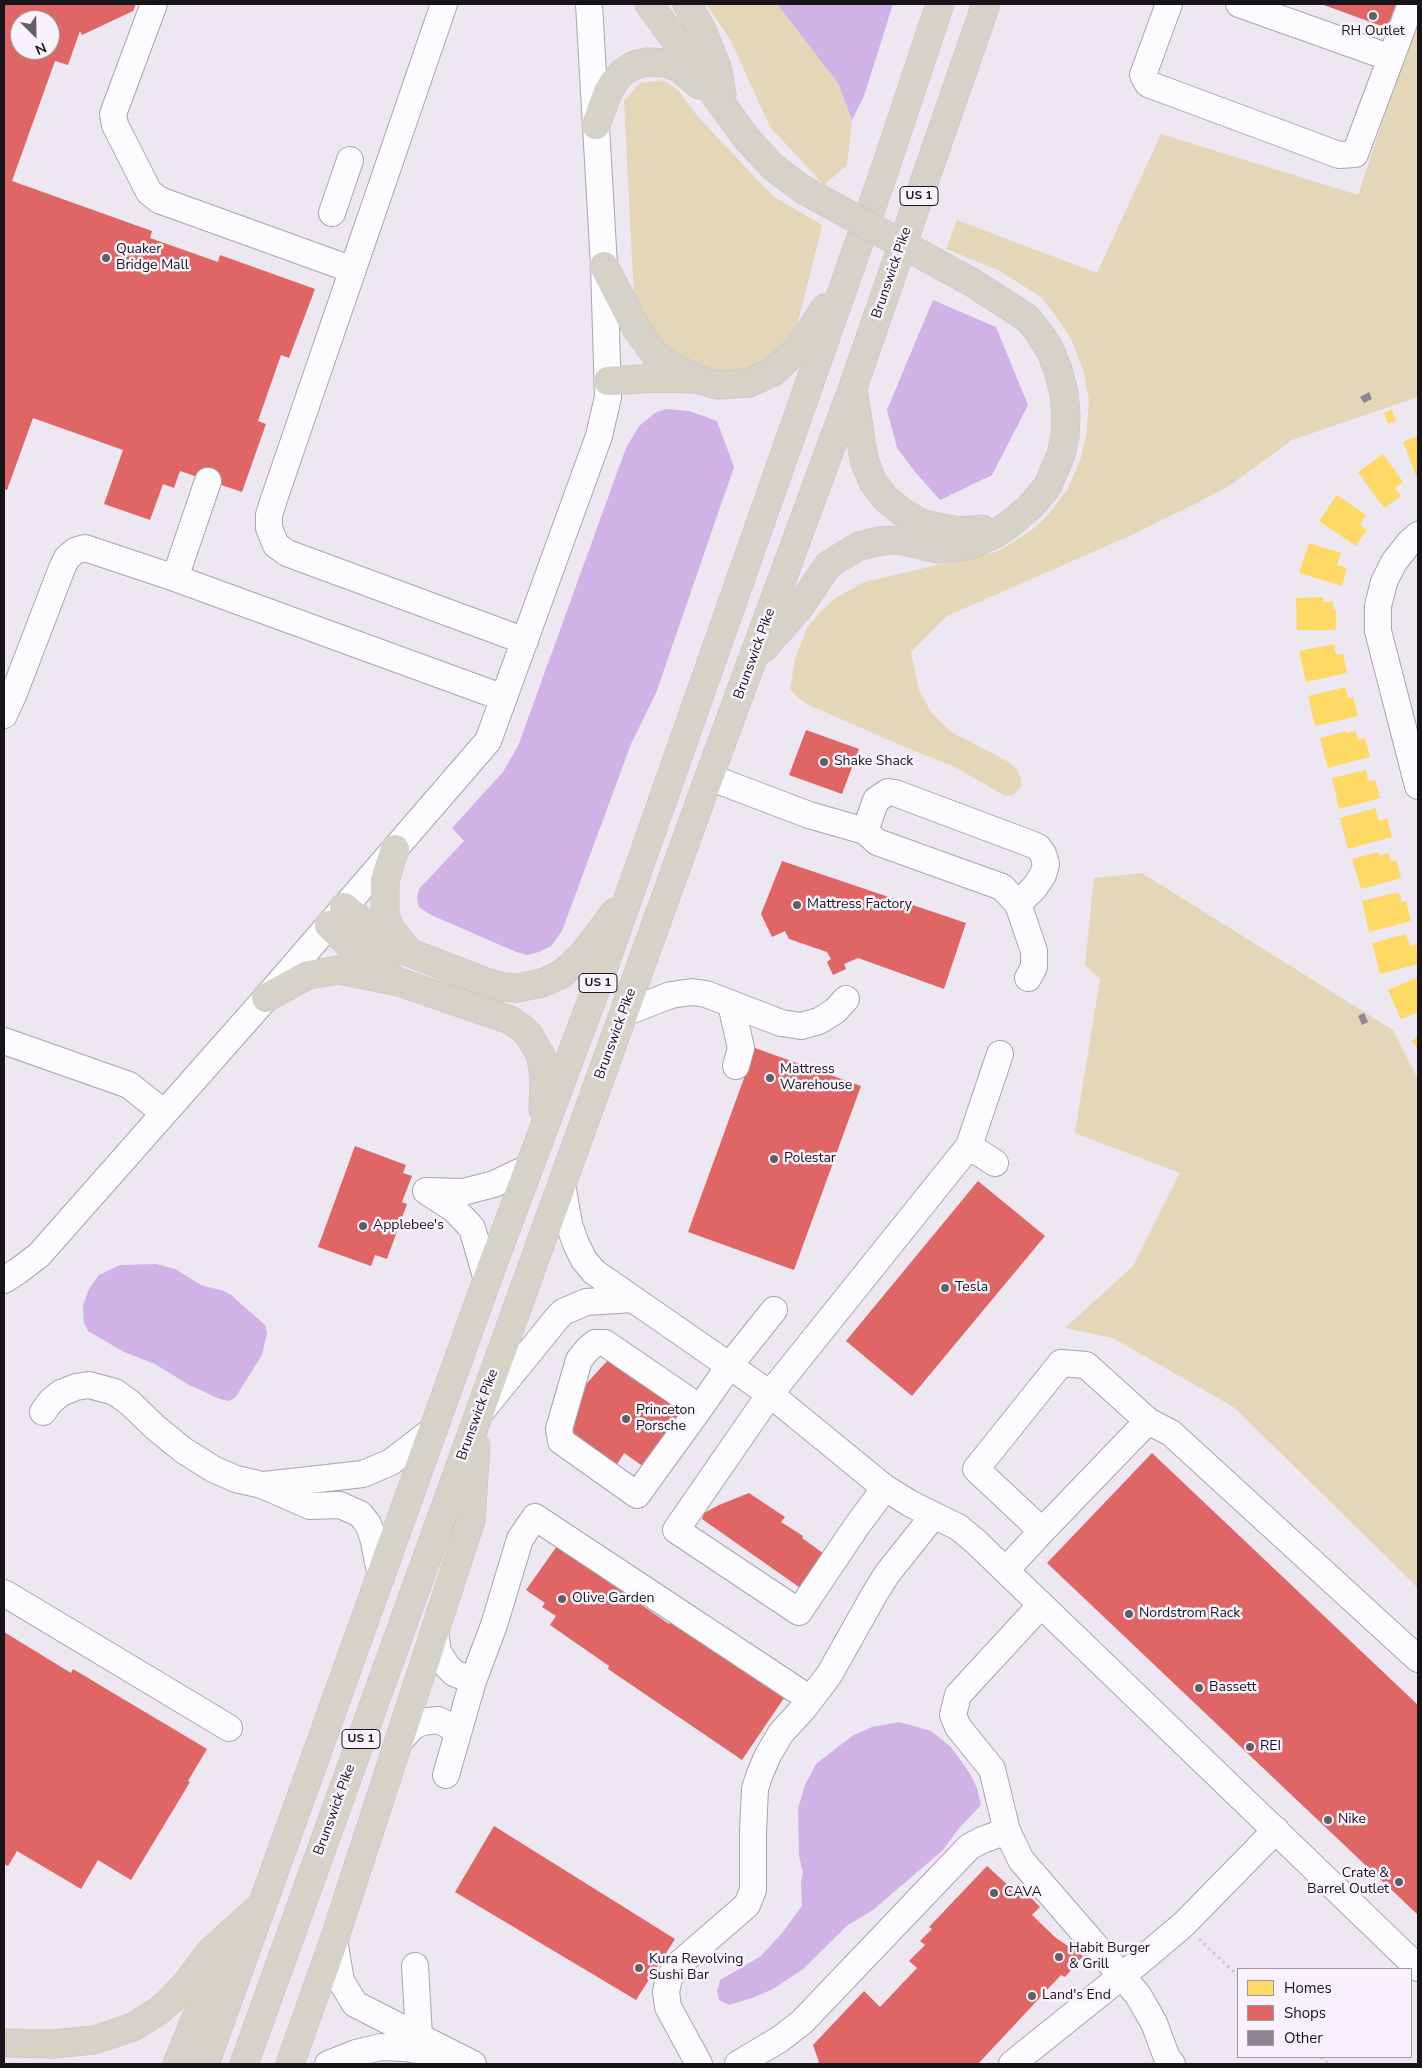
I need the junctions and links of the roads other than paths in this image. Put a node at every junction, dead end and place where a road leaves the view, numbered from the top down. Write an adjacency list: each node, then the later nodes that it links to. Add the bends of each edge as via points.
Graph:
1 (154, 4): 18 (street, via 113,114 115,125 148,192 159,200)
2 (444, 4): 18 (street)
3 (589, 4): 13 (street)
4 (650, 4): 12 (highway)
5 (687, 4): 12 (highway, via 717,67)
6 (940, 4): 16 (highway, US 1)
7 (986, 4): 21 (highway, Brunswick Pike / US 1)
8 (1169, 4): 11 (street, via 1143,75 1148,84 1339,155 1355,154)
9 (1239, 4): 11 (street)
10 (1411, 4): 11 (street)
11 (1391, 58)
12 (725, 108): 13 (highway, via 679,68 647,62 634,65 618,77 608,92); 23 (highway, bridge, via 755,149 802,188 973,283 1027,318 1038,331 1050,350 1064,393 1065,436 1061,455 1047,487)
13 (596, 125): 17 (street)
14 (350, 160): 15 (street)
15 (332, 213)
16 (853, 262): 19 (highway, via 799,348 773,372 739,385 718,385); 34 (highway, US 1)
17 (604, 266): 19 (highway, via 649,347 662,360); 20 (street)
18 (353, 270): 26 (street, via 270,510 268,524 271,537 287,553)
19 (699, 380): 20 (highway)
20 (608, 381): 26 (street, via 599,436)
21 (853, 387): 23 (highway, via 867,468 878,489 902,512 922,523 961,531 996,526); 27 (highway, Brunswick Pike / US 1)
22 (208, 480): 25 (street)
23 (1025, 512): 27 (highway, via 995,534 958,548 937,549 899,540 881,540 859,546 828,565 799,608)
24 (1418, 535): 31 (street, via 1394,562 1384,582 1378,606 1378,631)
25 (175, 578): 28 (street); 29 (street, via 93,549 76,551 67,558)
26 (525, 641): 28 (street)
27 (751, 663): 30 (highway, Brunswick Pike / US 1)
28 (504, 698): 33 (street, via 485,747)
29 (4, 715)
30 (709, 777): 32 (street); 43 (highway, Brunswick Pike / US 1)
31 (1418, 786)
32 (865, 832): 35 (street, via 877,842 1002,887); 35 (street, via 876,800 888,792 1038,847 1046,864 1043,874)
33 (395, 850): 36 (street); 37 (highway, via 385,880 385,914 391,930)
34 (629, 895): 37 (highway, via 574,963 558,976 532,986 494,985); 48 (highway, US 1)
35 (1018, 904): 38 (street, via 1034,951 1034,967)
36 (336, 916): 37 (highway); 39 (highway, via 356,951); 40 (street)
37 (411, 954)
38 (1028, 978)
39 (399, 982): 40 (highway, via 327,970 297,980); 48 (highway, via 510,1020 523,1029 541,1056 544,1079)
40 (266, 998): 47 (street)
41 (846, 999): 42 (street, via 819,1021 802,1026 781,1023)
42 (731, 1004): 43 (street, via 692,992 670,995); 46 (street, via 741,1048)
43 (624, 1013): 52 (highway, Brunswick Pike / US 1)
44 (4, 1041): 47 (street, via 129,1085)
45 (1000, 1054): 49 (street)
46 (736, 1066)
47 (164, 1113): 53 (street, via 38,1255)
48 (538, 1141): 51 (highway, US 1)
49 (969, 1146): 50 (street); 58 (street)
50 (995, 1163)
51 (528, 1168): 54 (highway, US 1); 54 (street, via 494,1184 463,1192 426,1191 454,1209 472,1228)
52 (562, 1184): 55 (street, via 568,1224 584,1260 594,1272); 61 (highway, Brunswick Pike / US 1)
53 (4, 1280)
54 (487, 1280): 63 (highway, US 1)
55 (633, 1299): 57 (street); 61 (street, via 586,1302 563,1312)
56 (774, 1310): 57 (street)
57 (730, 1365): 58 (street); 59 (street)
58 (770, 1394): 64 (street); 64 (street, via 676,1530 799,1612)
59 (700, 1408): 59 (street, via 637,1495 561,1441 559,1429 580,1360 595,1344 605,1343)
60 (43, 1412): 65 (street, via 61,1392 90,1385 103,1387 130,1403 162,1434 213,1469 236,1479)
61 (478, 1414): 72 (highway, via 471,1520); 92 (highway, Brunswick Pike / US 1)
62 (1148, 1421): 67 (street); 67 (street, via 1086,1365 1060,1363 976,1469); 73 (street, via 1171,1433)
63 (434, 1429): 65 (street, via 392,1462); 69 (highway, US 1)
64 (885, 1488): 66 (street)
65 (308, 1493): 69 (street, via 360,1514 373,1537)
66 (934, 1515): 68 (street, via 958,1527); 75 (street, via 887,1574 837,1663)
67 (1042, 1531): 68 (street)
68 (1006, 1570): 71 (street)
69 (381, 1577): 82 (highway, US 1)
70 (4, 1593): 76 (street)
71 (1042, 1605): 80 (street); 81 (street, via 958,1695 953,1715 958,1727 992,1769)
72 (435, 1632): 74 (street, via 438,1652 446,1666); 78 (highway)
73 (1418, 1660)
74 (473, 1681): 75 (street, via 520,1539 534,1517); 77 (street)
75 (810, 1699): 95 (street, via 781,1733 758,1776 753,1832 753,1890 747,1904 686,1957 669,1978 666,1992 668,2007)
76 (229, 1728)
77 (458, 1730): 78 (street, via 438,1720 422,1722 412,1727); 79 (street)
78 (399, 1742): 83 (highway)
79 (446, 1775)
80 (1276, 1830): 84 (street); 85 (street, via 1184,1924)
81 (1007, 1831): 85 (street, via 1022,1860); 96 (street, via 969,1847 802,2022)
82 (262, 1905): 88 (highway, via 211,1951 171,2000 134,2027 94,2040 53,2044); 90 (highway, via 220,1957); 91 (highway, US 1)
83 (334, 1940): 86 (street, via 341,1981 347,1993 355,2004); 93 (highway)
84 (1418, 1968)
85 (1121, 1977): 97 (street); 98 (street, via 1138,1995)
86 (388, 2020): 87 (street); 87 (street, via 400,2009 407,1996 415,1966)
87 (419, 2036): 89 (street)
88 (4, 2043)
89 (467, 2061): 94 (street, via 404,2048 380,2047 356,2052)
90 (177, 2064)
91 (205, 2064)
92 (244, 2064)
93 (290, 2064)
94 (328, 2064)
95 (699, 2064)
96 (738, 2064)
97 (1012, 2064)
98 (1172, 2064)

